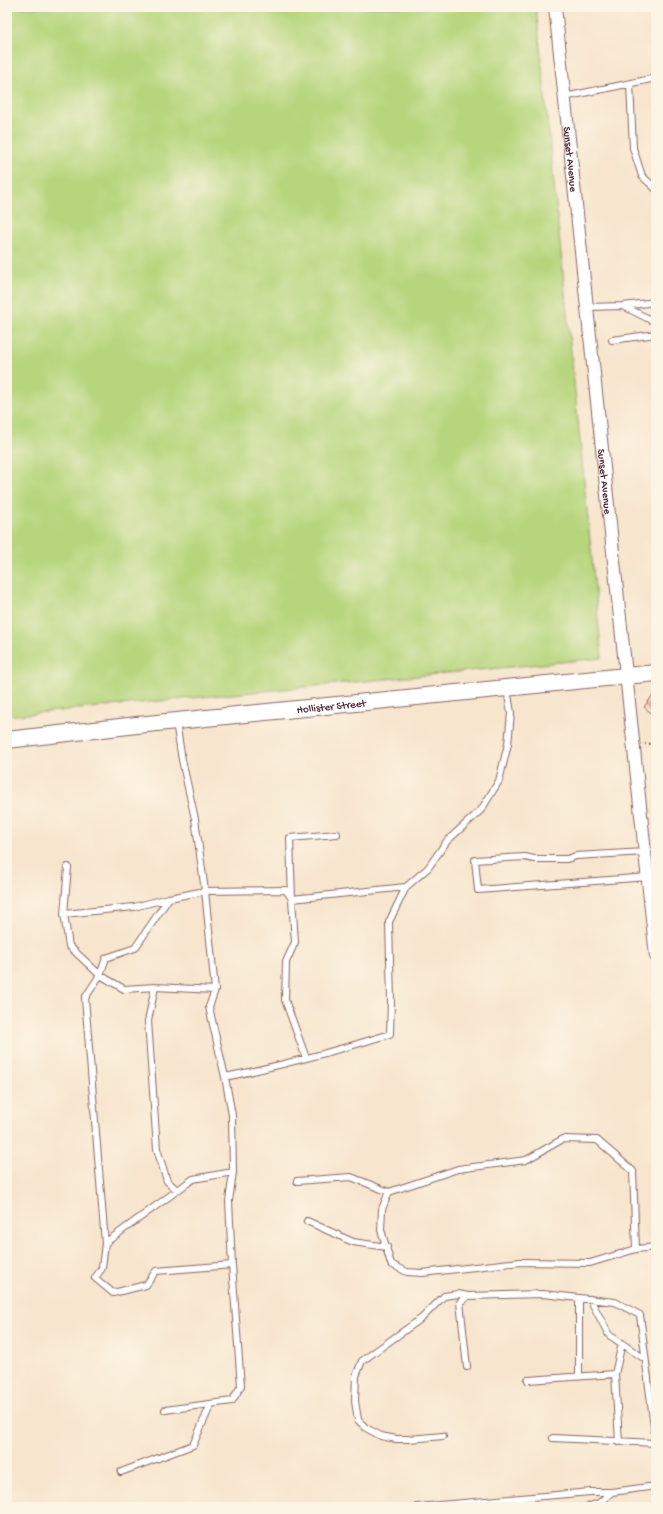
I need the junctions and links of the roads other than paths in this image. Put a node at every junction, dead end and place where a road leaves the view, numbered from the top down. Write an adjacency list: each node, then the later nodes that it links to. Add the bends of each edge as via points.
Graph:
1 (555, 7): 4 (street, Sunset Avenue)
2 (656, 78): 3 (lane)
3 (630, 84): 4 (lane); 5 (lane, via 633,148 642,176)
4 (564, 97): 8 (street, Sunset Avenue)
5 (656, 189)
6 (656, 302): 7 (lane)
7 (623, 306): 8 (lane); 9 (lane)
8 (587, 307): 13 (street, Sunset Avenue)
9 (656, 321)
10 (656, 334): 11 (lane)
11 (612, 340)
12 (656, 673): 13 (street, Hollister Street)
13 (627, 676): 14 (street, Hollister Street); 18 (street, Sunset Avenue)
14 (507, 688): 15 (street, Hollister Street); 21 (lane, via 511,713 508,744 499,781 481,810 447,841 428,868)
15 (176, 721): 16 (street, Hollister Street); 22 (lane, via 195,819)
16 (7, 740)
17 (337, 834): 24 (lane, via 290,838)
18 (645, 852): 20 (street, Sunset Avenue); 20 (lane, via 576,856 567,859 525,857 475,860 478,890)
19 (68, 867): 25 (lane)
20 (648, 877): 26 (street, Sunset Avenue)
21 (406, 887): 24 (lane); 30 (lane, via 388,922 390,1034)
22 (204, 891): 23 (lane); 24 (lane, via 286,890); 29 (lane)
23 (170, 898): 25 (lane, via 134,907); 27 (lane, via 135,948 106,958)
24 (292, 899): 30 (lane, via 295,942 286,962 285,1000)
25 (64, 914): 27 (lane, via 69,946)
26 (656, 956)
27 (100, 975): 28 (lane, via 124,990); 37 (lane, via 85,998)
28 (155, 987): 29 (lane); 34 (lane, via 148,1021 157,1149 167,1181)
29 (215, 990): 31 (lane, via 209,1007)
30 (306, 1058): 31 (lane)
31 (225, 1077): 32 (lane, via 232,1115)
32 (233, 1172): 34 (lane, via 193,1179); 41 (lane, via 229,1201)
33 (297, 1180): 35 (lane, via 351,1177)
34 (177, 1190): 37 (lane)
35 (389, 1192): 38 (lane, via 382,1209 381,1230); 40 (lane, via 458,1169 526,1160 563,1139 597,1140 633,1171)
36 (307, 1221): 38 (lane, via 353,1242)
37 (105, 1243): 41 (lane, via 102,1268 95,1278 113,1293 146,1285 156,1272)
38 (387, 1247): 40 (lane, via 391,1264 407,1272 422,1273 520,1262 590,1263)
39 (656, 1247): 40 (lane)
40 (636, 1249)
41 (232, 1265): 51 (lane, via 241,1386 232,1401)
42 (468, 1296): 43 (lane, via 543,1294); 47 (lane, via 460,1302); 53 (lane, via 444,1296 422,1318 362,1361 356,1376 355,1401 358,1420 366,1428 380,1436 396,1439)
43 (579, 1298): 44 (lane); 49 (lane)
44 (590, 1299): 45 (lane, via 609,1335); 46 (lane, via 615,1302 640,1315)
45 (622, 1343): 46 (lane); 48 (lane)
46 (645, 1359): 56 (lane)
47 (467, 1367)
48 (615, 1374): 49 (lane); 55 (lane)
49 (579, 1377): 50 (lane)
50 (528, 1380)
51 (212, 1404): 52 (lane); 57 (lane, via 193,1445)
52 (165, 1410)
53 (443, 1436)
54 (553, 1438): 55 (lane)
55 (619, 1442): 56 (lane)
56 (656, 1443)
57 (121, 1472)
58 (656, 1486): 59 (lane)
59 (612, 1492): 60 (lane); 62 (lane, via 599,1503)
60 (472, 1505): 61 (lane)
61 (417, 1507)
62 (587, 1507)

